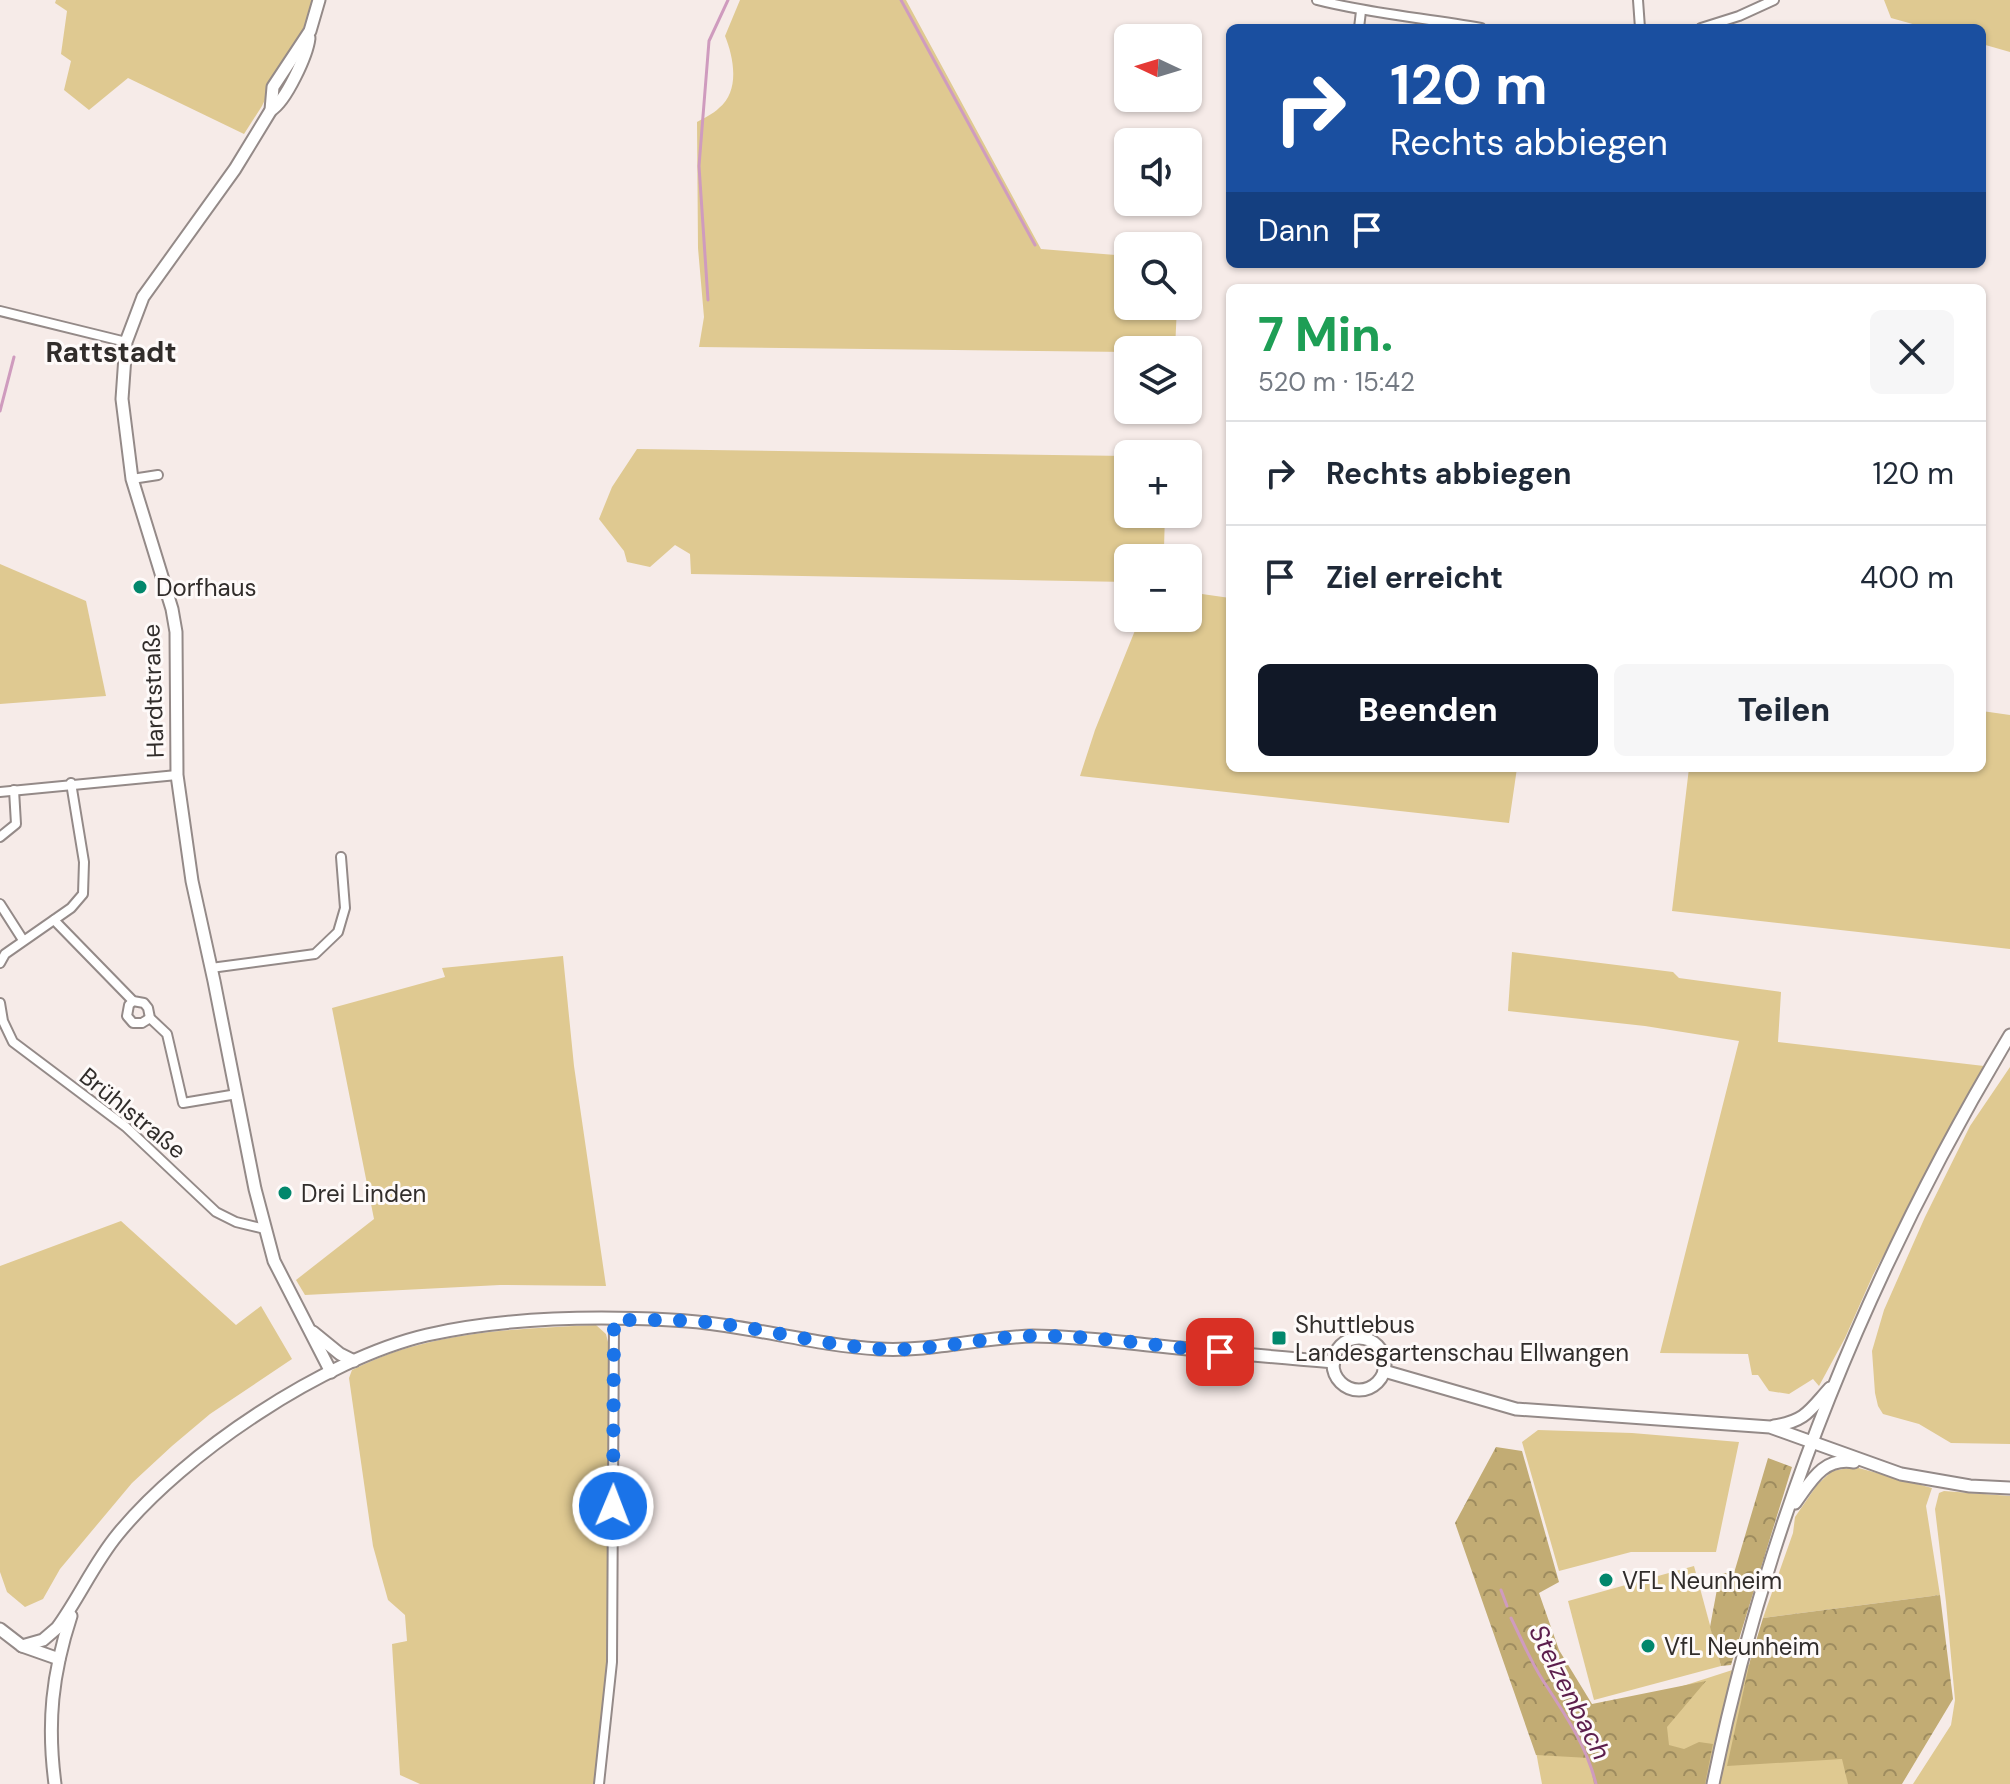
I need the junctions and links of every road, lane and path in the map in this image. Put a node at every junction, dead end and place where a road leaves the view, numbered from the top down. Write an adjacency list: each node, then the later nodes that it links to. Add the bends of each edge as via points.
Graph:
1 (319, 0): 11 (main road, Hardtstraße, via 308,33 273,87 271,110 143,297)
2 (1317, 0): 5 (street)
3 (1638, 0): 8 (street)
4 (1774, 0): 9 (street)
5 (1361, 11): 6 (street); 7 (street)
6 (1359, 24)
7 (1459, 24)
8 (1640, 24)
9 (1714, 24)
10 (0, 311): 11 (street)
11 (126, 342): 13 (main road, Hardtstraße, via 122,399)
12 (158, 475): 13 (street)
13 (132, 479): 14 (main road, Hardtstraße, via 176,632)
14 (177, 775): 15 (street); 24 (main road, Hardtstraße)
15 (71, 783): 16 (street); 21 (street, via 84,862 83,894)
16 (14, 790): 17 (street); 18 (street, via 16,824)
17 (0, 792)
18 (0, 837)
19 (341, 857): 24 (street, via 345,908 338,932 315,954)
20 (0, 904): 22 (street)
21 (54, 920): 22 (street); 25 (street)
22 (23, 940): 23 (street)
23 (0, 963)
24 (211, 968): 29 (main road, Hardtstraße)
25 (133, 1001): 27 (street, via 144,1003); 27 (street, via 127,1016 133,1023)
26 (0, 1003): 30 (street, Brühlstraße, via 13,1042 126,1127 216,1212)
27 (150, 1018): 29 (street, via 167,1034 183,1103)
28 (2010, 1035): 37 (main road, via 1926,1183)
29 (237, 1094): 30 (main road, Hardtstraße)
30 (265, 1229): 32 (main road, Hardtstraße, via 274,1261)
31 (614, 1320): 33 (main road, via 470,1326 423,1336); 34 (main road, via 733,1325 884,1349 1072,1337); 48 (street, via 612,1662)
32 (308, 1328): 33 (main road); 36 (main road, Hardtstraße)
33 (354, 1361): 36 (main road)
34 (1334, 1362): 35 (main road, via 1338,1378 1356,1389 1373,1385); 35 (main road, via 1342,1344 1361,1338 1382,1352)
35 (1384, 1371): 38 (main road, via 1516,1409)
36 (331, 1372): 43 (main road, via 241,1424 161,1490 118,1534)
37 (1836, 1382): 38 (main road, via 1808,1415); 39 (main road)
38 (1770, 1427): 39 (main road)
39 (1812, 1441): 40 (main road); 42 (main road)
40 (1871, 1464): 41 (main road, via 1937,1481); 42 (main road, via 1844,1460 1820,1469)
41 (2010, 1488)
42 (1788, 1513): 49 (main road, via 1754,1617)
43 (75, 1604): 45 (main road, via 43,1640); 46 (main road)
44 (0, 1629): 45 (main road)
45 (22, 1646): 46 (main road)
46 (59, 1659): 47 (main road, via 51,1701)
47 (55, 1784)
48 (599, 1784)
49 (1713, 1784)

